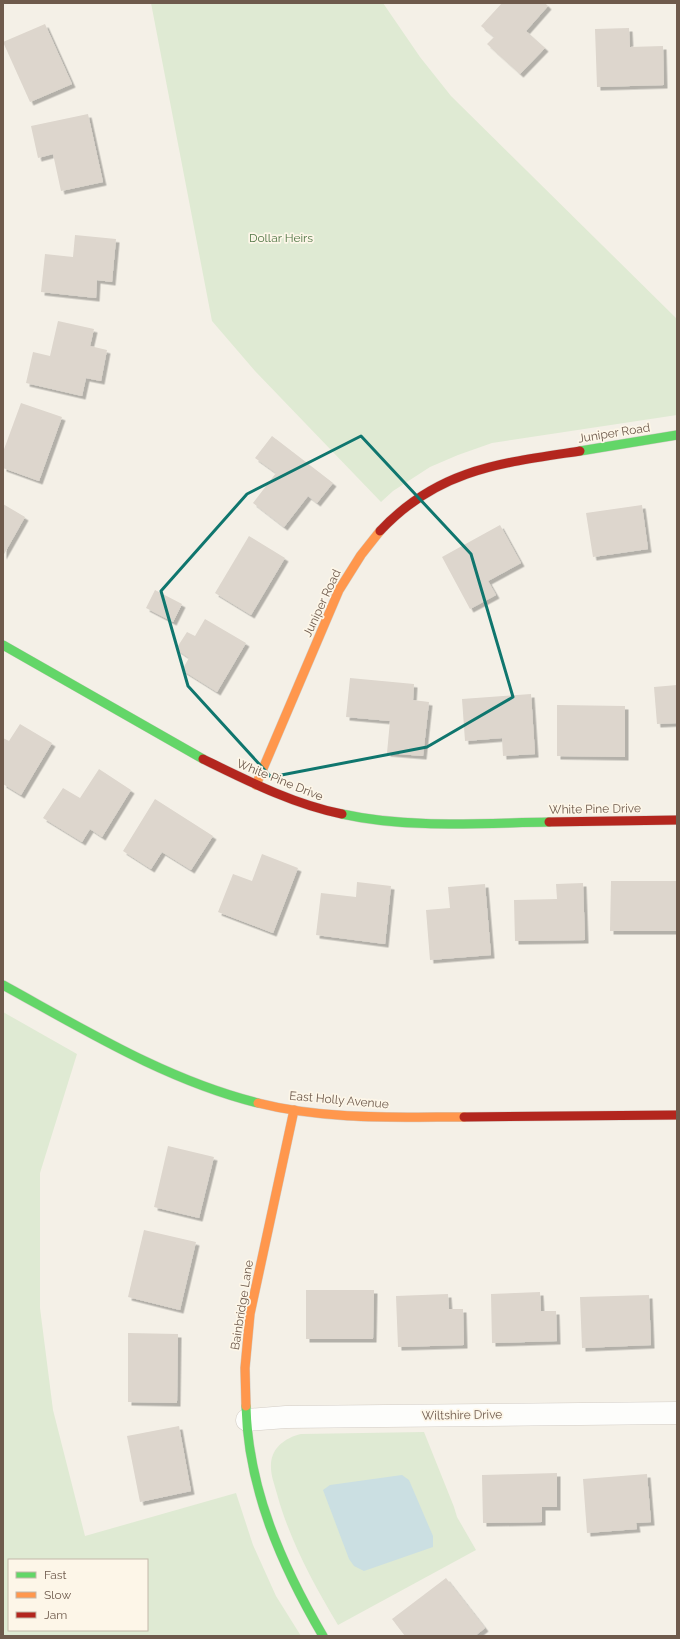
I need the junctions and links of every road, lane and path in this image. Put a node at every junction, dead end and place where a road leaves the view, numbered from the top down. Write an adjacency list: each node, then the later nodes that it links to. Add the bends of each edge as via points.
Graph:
1 (677, 435): 3 (street, Juniper Road, via 483,467 430,490 405,508 383,527 367,546 339,591)
2 (3, 645): 3 (street, White Pine Drive, via 202,759)
3 (256, 785): 4 (street, White Pine Drive, via 323,810 412,823)
4 (677, 820)
5 (3, 985): 6 (street, East Holly Avenue, via 130,1054 181,1078 238,1098)
6 (294, 1110): 7 (street, East Holly Avenue, via 360,1116); 9 (street, Bainbridge Lane, via 250,1317 245,1373)
7 (677, 1115)
8 (677, 1413): 9 (street, Wiltshire Drive, via 286,1417)
9 (247, 1420): 10 (street, Bainbridge Lane, via 260,1498 276,1546 300,1598)
10 (323, 1636)

